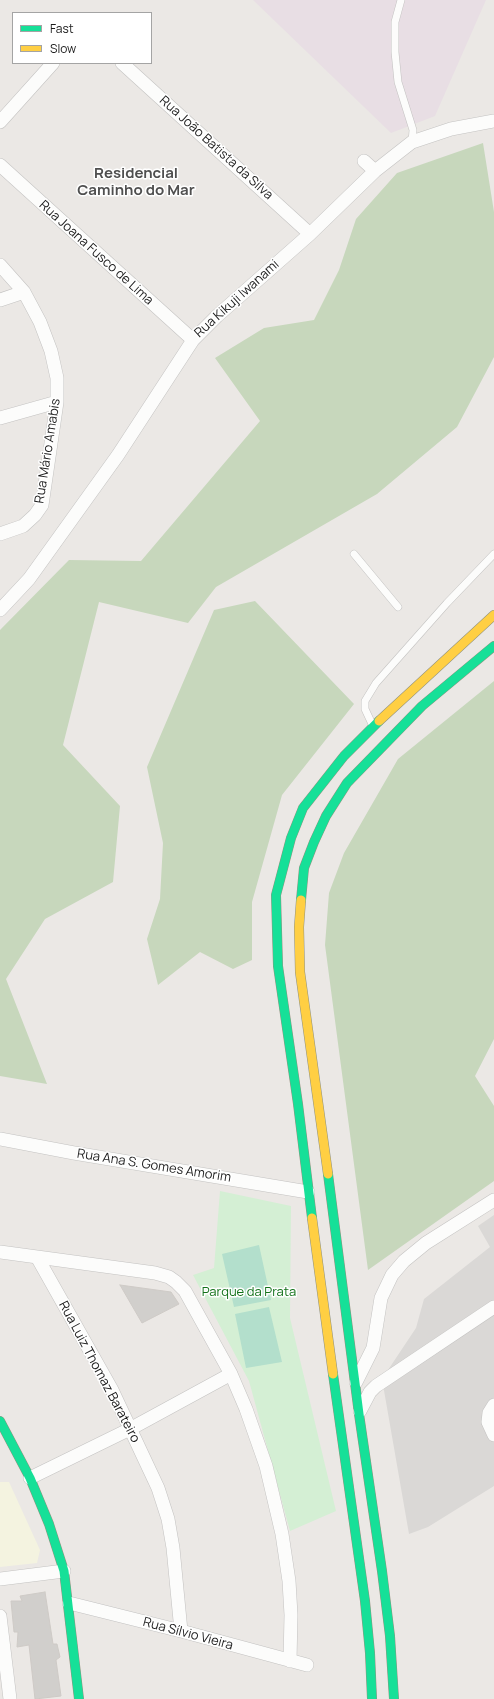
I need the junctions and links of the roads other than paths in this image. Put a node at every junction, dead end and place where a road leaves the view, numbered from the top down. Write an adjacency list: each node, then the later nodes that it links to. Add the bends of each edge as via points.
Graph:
1 (401, 0): 6 (lane, via 395,22 395,52 398,82 413,130)
2 (52, 64): 5 (street)
3 (123, 64): 10 (street, Rua João Batista da Silva)
4 (494, 121): 6 (street, Rua Kikuji Iwanami, via 451,129)
5 (0, 122)
6 (412, 142): 9 (street, Rua Kikuji Iwanami)
7 (364, 161): 9 (street)
8 (0, 165): 14 (street, Rua Joana Fusco de Lima)
9 (375, 171): 10 (street, Rua Kikuji Iwanami)
10 (310, 234): 14 (street, Rua Kikuji Iwanami)
11 (0, 265): 12 (street, Rua Mário Amabis)
12 (24, 292): 13 (street); 15 (street, Rua Mário Amabis, via 52,351 57,378)
13 (0, 300)
14 (193, 340): 21 (street, Rua Kikuji Iwanami, via 118,454 29,578)
15 (57, 402): 16 (street); 17 (street, Rua Mário Amabis, via 42,505 23,526)
16 (0, 418)
17 (0, 534)
18 (354, 554): 20 (lane)
19 (494, 554): 24 (lane, via 376,682 365,701 364,709)
20 (398, 607)
21 (0, 610)
22 (494, 615): 24 (main road)
23 (494, 646): 32 (main road, via 422,706 347,783 326,816 304,868 299,926 300,972)
24 (373, 726): 26 (main road, via 344,756 303,808 290,838 276,896 278,966)
25 (0, 1139): 26 (street, Rua Ana S. Gomes Amorim)
26 (308, 1192): 35 (main road)
27 (494, 1200): 32 (street, via 426,1243 392,1275 381,1298 373,1348)
28 (0, 1252): 29 (street)
29 (37, 1257): 31 (street, via 169,1277 185,1291); 37 (street, Rua Luiz Thomaz Barateiro, via 112,1390)
30 (494, 1307): 34 (street, via 376,1386 366,1398)
31 (230, 1374): 37 (street); 45 (street, via 246,1409 264,1460 279,1521 289,1581)
32 (355, 1384): 34 (main road)
33 (494, 1405): 38 (street, via 489,1413 488,1422)
34 (359, 1414): 35 (street); 50 (main road, via 390,1636)
35 (339, 1416): 49 (main road, via 366,1600)
36 (0, 1421): 39 (main road)
37 (130, 1429): 39 (street); 44 (street, Rua Luiz Thomaz Barateiro, via 158,1488 168,1519)
38 (494, 1435)
39 (30, 1478): 40 (main road, via 49,1524)
40 (64, 1571): 41 (street); 42 (main road)
41 (0, 1580)
42 (69, 1603): 44 (street, Rua Sílvio Vieira); 48 (main road)
43 (0, 1616): 47 (street)
44 (180, 1631): 45 (street, Rua Sílvio Vieira)
45 (290, 1661): 46 (street, Rua Sílvio Vieira)
46 (307, 1665)
47 (10, 1699)
48 (79, 1699)
49 (372, 1699)
50 (394, 1699)

